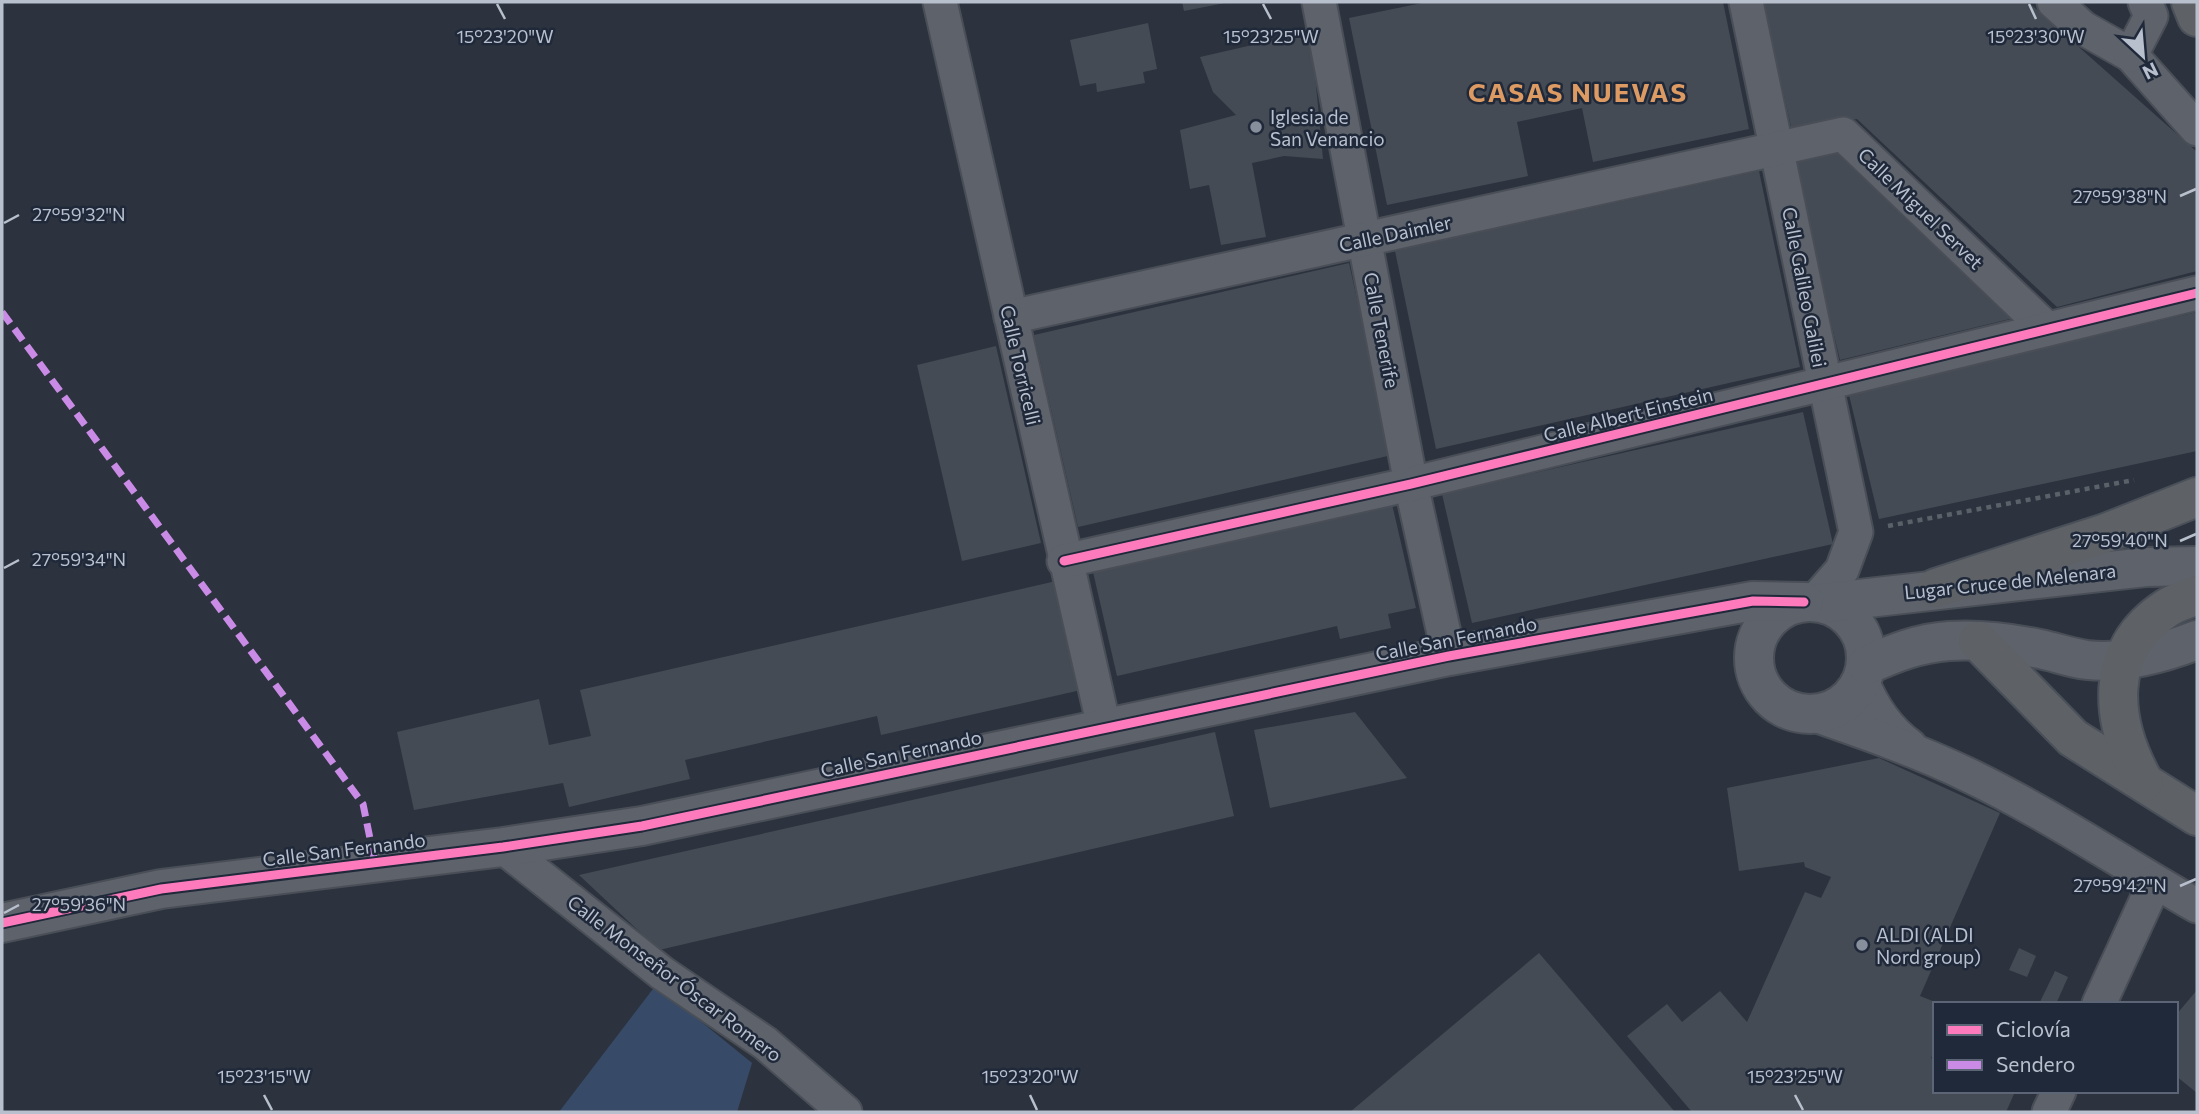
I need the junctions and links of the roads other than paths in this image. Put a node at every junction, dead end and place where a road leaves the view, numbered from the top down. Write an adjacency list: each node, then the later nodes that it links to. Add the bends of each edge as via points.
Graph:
1 (940, 2): 13 (street, Calle Torricelli)
2 (1746, 2): 10 (street, Calle Galileo Galilei)
3 (2054, 2): 8 (street, via 2083,28)
4 (2145, 2): 8 (street, via 2151,16)
5 (2191, 2): 7 (highway)
6 (1326, 3): 11 (street, Calle Tenerife)
7 (2197, 17)
8 (2131, 55): 9 (street)
9 (2197, 129)
10 (1778, 149): 11 (street, Calle Daimler); 14 (street, Calle Miguel Servet, via 1843,134); 15 (street, Calle Galileo Galilei)
11 (1366, 240): 13 (street, Calle Daimler); 16 (street, Calle Tenerife)
12 (2197, 293): 14 (street, Calle Albert Einstein)
13 (1011, 317): 18 (street, Calle Torricelli)
14 (2047, 329): 15 (street, Calle Albert Einstein)
15 (1824, 384): 16 (street, Calle Albert Einstein); 22 (street, Calle Galileo Galilei, via 1856,533 1842,570)
16 (1411, 484): 18 (street, Calle Albert Einstein); 26 (street, Calle Tenerife)
17 (2197, 497): 20 (highway, via 2106,533)
18 (1064, 561): 31 (street, Calle Torricelli)
19 (2197, 566): 20 (street, Lugar Cruce de Melenara)
20 (1936, 588): 22 (street, Lugar Cruce de Melenara)
21 (2197, 595): 27 (highway, via 2167,607 2134,637)
22 (1814, 602): 23 (street, Calle San Fernando, via 1753,601); 28 (street, via 1786,607 1765,625 1754,650); 29 (street, via 1852,619 1866,648)
23 (1684, 614): 26 (street, Calle San Fernando); 28 (street, via 1731,638)
24 (2197, 640): 27 (street)
25 (1978, 641): 27 (street, via 2088,660); 29 (street, via 1914,645); 33 (highway, via 2073,738)
26 (1449, 656): 31 (street, Calle San Fernando)
27 (2124, 659): 33 (highway, via 2118,721 2129,757)
28 (1754, 668): 30 (street, via 1759,683 1781,706)
29 (1864, 673): 30 (street, via 1841,705); 32 (street, via 1890,728)
30 (1812, 715): 32 (street)
31 (1104, 727): 35 (street, Calle San Fernando, via 642,826)
32 (1914, 750): 36 (street, via 2035,810)
33 (2144, 782): 34 (highway)
34 (2197, 816)
35 (503, 847): 38 (street, Calle San Fernando, via 161,889); 41 (street, Calle Monseñor Óscar Romero, via 662,973 765,1043)
36 (2155, 882): 37 (street); 39 (street)
37 (2197, 906)
38 (2, 923)
39 (2100, 1002)
40 (2058, 1093): 42 (street)
41 (845, 1112)
42 (2049, 1112)

